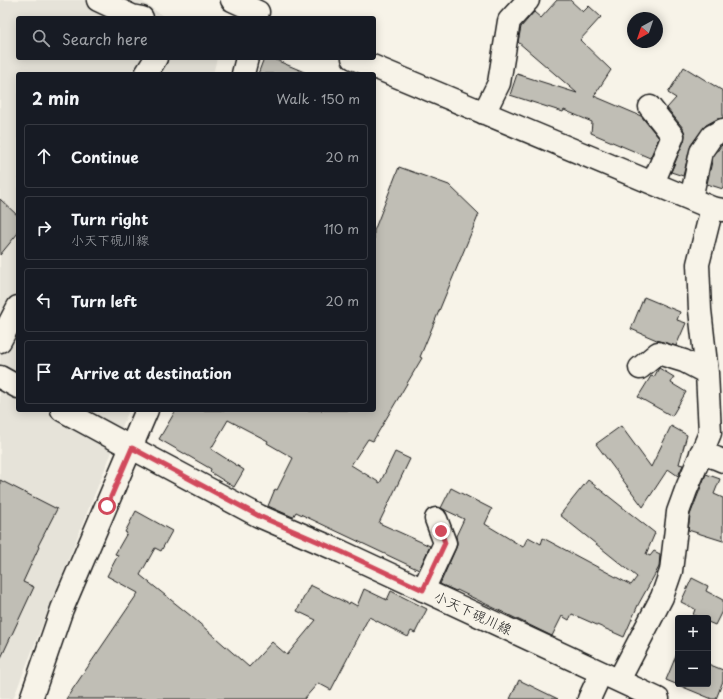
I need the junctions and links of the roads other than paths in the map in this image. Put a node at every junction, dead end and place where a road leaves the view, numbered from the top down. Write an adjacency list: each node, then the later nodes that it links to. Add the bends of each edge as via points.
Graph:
1 (98, 0): 5 (street)
2 (232, 0): 4 (street)
3 (528, 0): 12 (street, via 509,20 498,83)
4 (262, 12)
5 (132, 16)
6 (155, 60): 9 (street)
7 (246, 60): 10 (street)
8 (358, 60): 12 (street)
9 (147, 72)
10 (244, 72)
11 (650, 107): 14 (street, via 673,136)
12 (484, 113): 14 (street)
13 (723, 130): 15 (street, via 712,136 701,152)
14 (653, 183): 15 (street)
15 (691, 199): 16 (street)
16 (718, 209): 20 (street, via 698,264)
17 (16, 311): 18 (street)
18 (0, 341)
19 (640, 368): 20 (street, via 658,353 684,361)
20 (707, 373): 23 (street)
21 (0, 377): 22 (street)
22 (16, 385)
23 (716, 408): 27 (street, via 710,433)
24 (66, 412): 26 (street, 小天下硯川線)
25 (146, 412): 26 (street)
26 (132, 448): 30 (street, 小天下硯川線, via 259,516); 32 (street, via 62,609)
27 (701, 453): 28 (street); 31 (street, via 678,512 670,571 662,597)
28 (723, 461)
29 (436, 519): 30 (street, via 445,543)
30 (423, 590): 31 (street, 小天下硯川線)
31 (610, 677): 33 (street); 34 (street, 小天下硯川線)
32 (30, 699)
33 (589, 699)
34 (658, 699)

